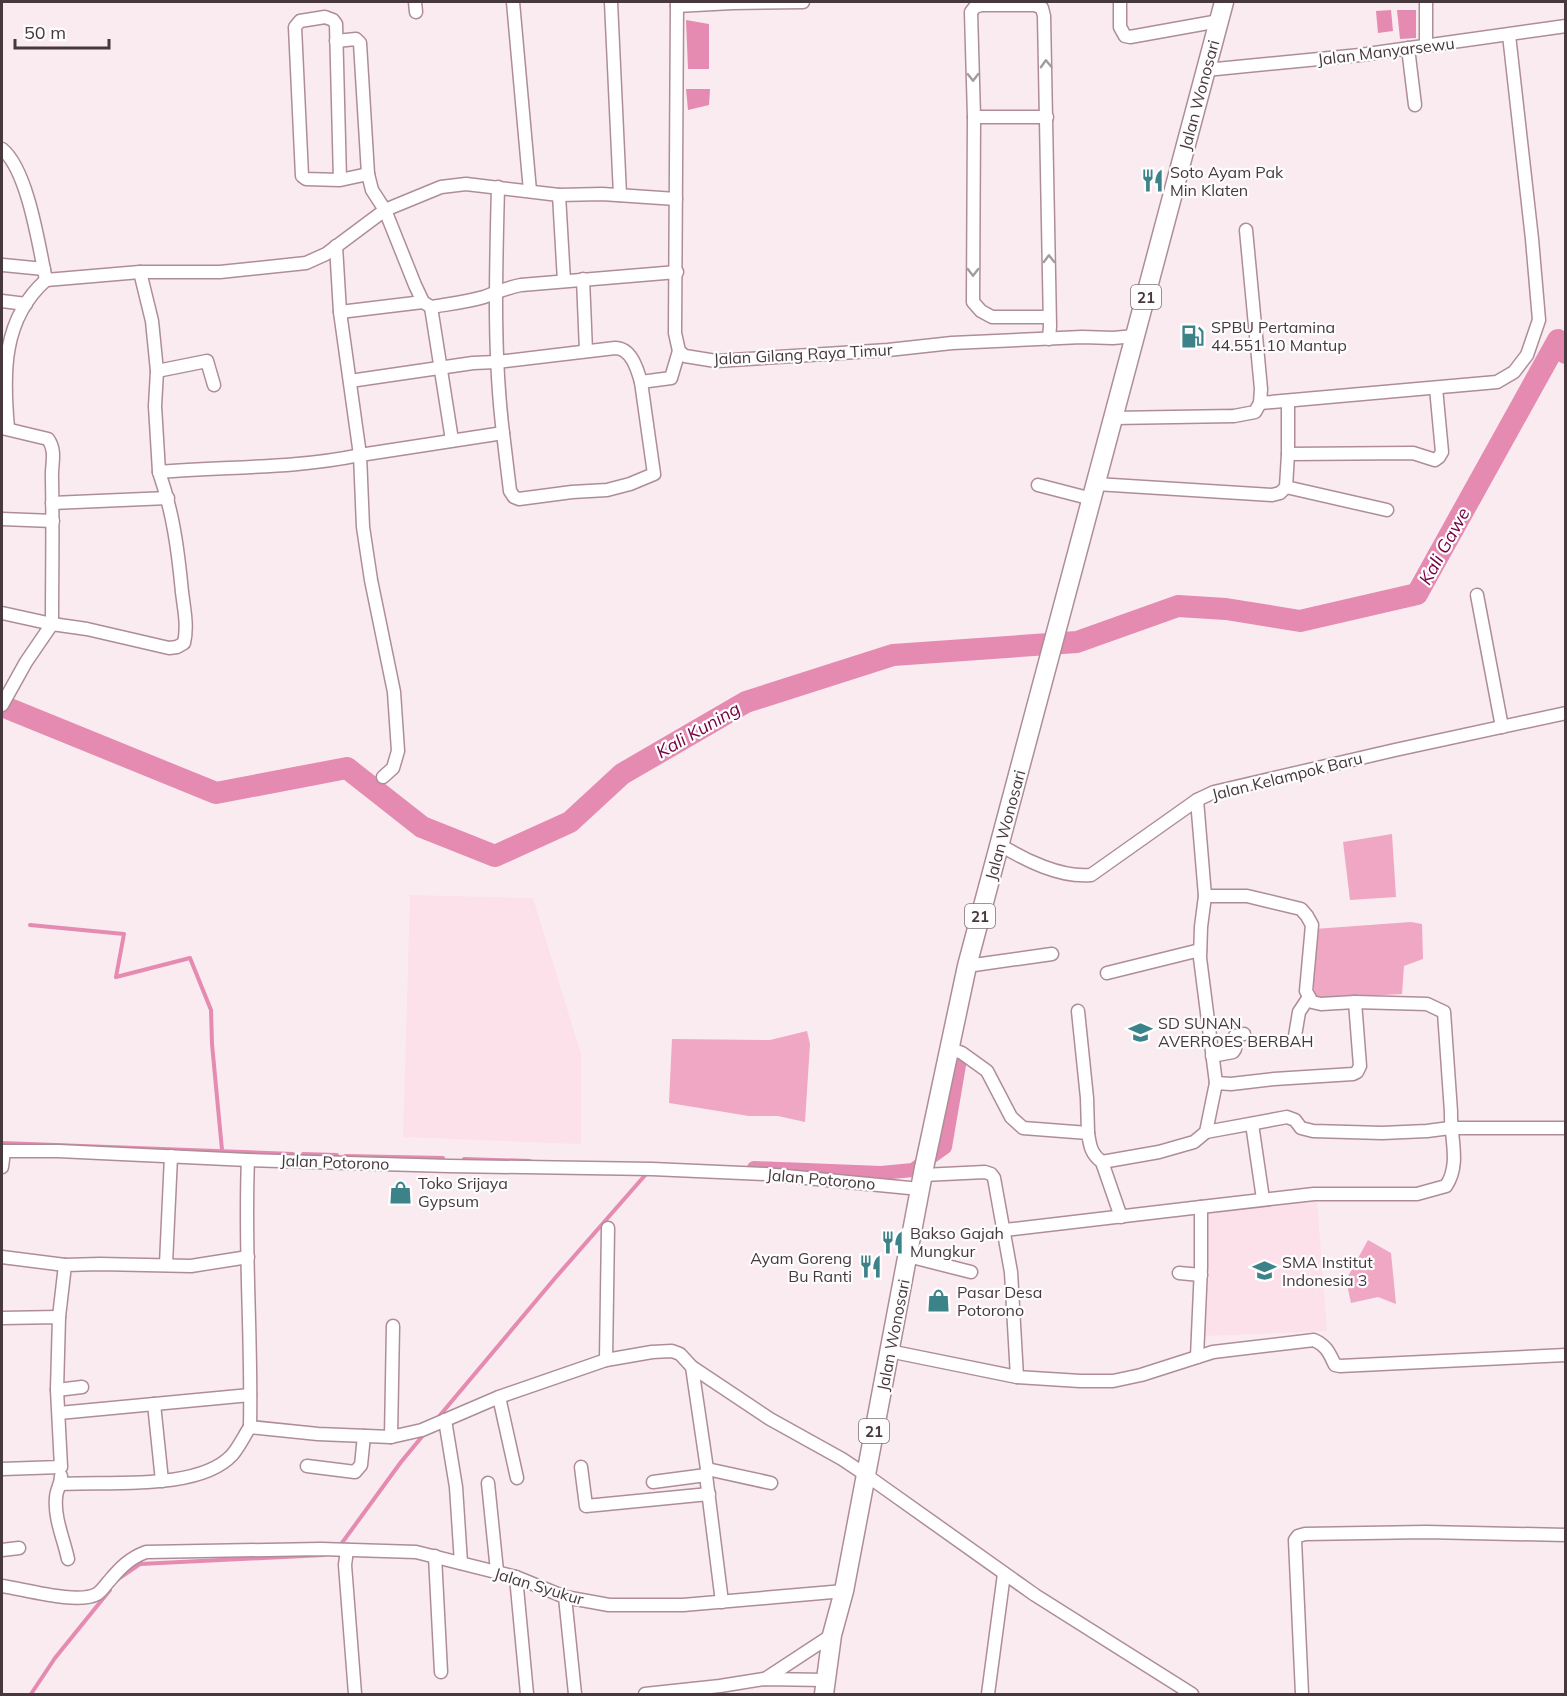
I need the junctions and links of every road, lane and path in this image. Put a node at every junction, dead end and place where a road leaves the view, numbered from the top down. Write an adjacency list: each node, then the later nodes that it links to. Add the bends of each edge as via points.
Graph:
1 (513, 2): 22 (street)
2 (611, 2): 24 (street)
3 (795, 2): 7 (street)
4 (1120, 2): 8 (street, via 1120,27 1130,37)
5 (1224, 2): 8 (highway, Jalan Wonosari / 21)
6 (1426, 2): 12 (street)
7 (677, 4): 25 (street)
8 (1219, 21): 14 (highway, Jalan Wonosari / 21)
9 (1566, 26): 10 (street, Jalan Manyarsewu)
10 (1509, 36): 12 (street, Jalan Manyarsewu); 51 (street, via 1539,320 1527,355 1514,372 1497,382)
11 (336, 41): 19 (street, via 356,39 360,43); 20 (street); 20 (street, via 336,24 330,18 300,21 295,27 302,176)
12 (1426, 46): 13 (street, Jalan Manyarsewu)
13 (1408, 48): 14 (street, Jalan Manyarsewu); 15 (street)
14 (1206, 70): 41 (highway, Jalan Wonosari / 21)
15 (1415, 105)
16 (974, 117): 17 (street); 17 (street, one-way to 16, via 1044,16 1042,8 1035,5 981,5 972,12); 40 (street, one-way to 40, via 973,302 992,317)
17 (1047, 117): 40 (street, one-way to 17)
18 (2, 149): 32 (street, via 21,180)
19 (368, 174): 20 (street); 26 (street, via 372,190)
20 (340, 180)
21 (498, 188): 22 (street); 26 (street, via 466,184 441,187); 35 (street)
22 (530, 191): 23 (street)
23 (559, 195): 24 (street); 34 (street)
24 (620, 195): 25 (street)
25 (676, 199): 31 (street)
26 (385, 210): 28 (street); 38 (street)
27 (1246, 230): 53 (street)
28 (336, 246): 30 (street, via 306,263 220,272); 39 (street)
29 (3, 265): 32 (street)
30 (140, 272): 32 (street); 47 (street, via 153,321)
31 (677, 273): 33 (street); 44 (street, via 675,333)
32 (45, 274): 37 (street)
33 (583, 279): 34 (street); 43 (street)
34 (564, 280): 35 (street)
35 (496, 291): 38 (street, via 466,301); 45 (street)
36 (2, 301): 37 (street)
37 (26, 304): 55 (street, via 9,340)
38 (427, 305): 39 (street); 46 (street)
39 (340, 312): 48 (street)
40 (1049, 317): 42 (street)
41 (1135, 336): 42 (street, Jalan Gilang Raya Timur); 54 (highway, Jalan Wonosari / 21)
42 (1049, 339): 44 (street, Jalan Gilang Raya Timur, via 716,361 685,356)
43 (586, 351): 45 (street); 49 (street, via 621,348 630,357)
44 (679, 351): 49 (street, via 671,378)
45 (497, 362): 46 (street); 56 (street)
46 (440, 367): 48 (street); 57 (street)
47 (157, 371): 50 (street, via 207,361); 60 (street)
48 (350, 381): 59 (street)
49 (641, 382): 56 (street, via 654,474 630,484 607,490 514,497)
50 (214, 384)
51 (1436, 387): 52 (street); 58 (street, via 1442,452 1435,460 1413,453)
52 (1288, 402): 53 (street); 58 (street)
53 (1260, 403): 54 (street, via 1248,415)
54 (1113, 418): 63 (highway, Jalan Wonosari / 21)
55 (5, 428): 65 (street, via 48,439 52,445)
56 (503, 433): 57 (street)
57 (452, 440): 59 (street)
58 (1288, 454): 62 (street)
59 (360, 455): 60 (street, via 334,461); 75 (street, via 363,527 394,692 398,751 393,768)
60 (159, 472): 64 (street)
61 (1038, 485): 63 (street)
62 (1286, 487): 63 (street, via 1272,495); 66 (street)
63 (1094, 491): 77 (highway, Jalan Wonosari / 21)
64 (168, 498): 65 (street); 71 (street, via 186,618 184,643 169,648)
65 (52, 503): 68 (street)
66 (1387, 510)
67 (2, 519): 68 (street)
68 (53, 521): 71 (street)
69 (1477, 595): 74 (street)
70 (2, 613): 71 (street)
71 (52, 624): 72 (street)
72 (4, 701)
73 (1566, 713): 74 (street, Jalan Kelampok Baru)
74 (1502, 727): 76 (street, Jalan Kelampok Baru, via 1214,792)
75 (383, 777)
76 (1197, 800): 77 (street, Jalan Kelampok Baru, via 1091,875 1079,876 1040,865); 78 (street)
77 (999, 844): 81 (highway, Jalan Wonosari / 21)
78 (1205, 896): 79 (street); 83 (street, via 1247,896 1301,909 1312,925 1306,991)
79 (1200, 950): 82 (street); 89 (street)
80 (1052, 954): 81 (street)
81 (968, 966): 88 (highway, Jalan Wonosari / 21)
82 (1107, 973)
83 (1309, 997): 84 (street, via 1322,1004); 87 (street, via 1297,1018)
84 (1355, 1002): 90 (street, via 1360,1066 1353,1074); 92 (street, via 1427,1004 1444,1012)
85 (1078, 1011): 95 (street)
86 (1244, 1034): 89 (street, via 1235,1036 1233,1052)
87 (1295, 1036)
88 (949, 1048): 95 (street, via 987,1071 1011,1117 1023,1128); 101 (highway, Jalan Wonosari / 21)
89 (1212, 1056): 90 (street)
90 (1216, 1083): 94 (street)
91 (1252, 1124): 92 (street, via 1287,1117 1301,1128 1313,1131 1382,1133); 94 (street); 102 (street)
92 (1450, 1128): 93 (street); 102 (street, via 1454,1171 1446,1186 1417,1194 1336,1193)
93 (1566, 1128)
94 (1206, 1132): 99 (street, via 1194,1142)
95 (1088, 1133): 99 (street, via 1090,1149)
96 (3, 1151): 97 (street, Jalan Potorono); 100 (street)
97 (171, 1156): 98 (street, Jalan Potorono); 110 (street)
98 (248, 1160): 101 (street, Jalan Potorono, via 765,1174); 109 (street)
99 (1102, 1162): 104 (street)
100 (2, 1167)
101 (924, 1171): 106 (street, Jalan Potorono, via 991,1174); 107 (highway, Jalan Wonosari / 21)
102 (1263, 1199): 103 (street)
103 (1201, 1207): 104 (street); 114 (street)
104 (1121, 1217): 106 (street)
105 (608, 1228): 121 (street)
106 (1005, 1230): 123 (street)
107 (908, 1256): 112 (street); 118 (highway, Jalan Wonosari / 21)
108 (2, 1257): 111 (street)
109 (248, 1257): 110 (street, via 191,1266); 126 (street)
110 (166, 1264): 111 (street)
111 (65, 1265): 115 (street)
112 (971, 1272)
113 (1179, 1273): 114 (street)
114 (1201, 1275): 120 (street)
115 (60, 1317): 116 (street); 125 (street)
116 (2, 1318)
117 (393, 1326): 133 (street)
118 (889, 1351): 123 (street); 139 (highway, Jalan Wonosari / 21)
119 (1566, 1355): 120 (street, via 1340,1366 1335,1365 1329,1350 1314,1340)
120 (1197, 1357): 123 (street, via 1113,1380)
121 (606, 1360): 122 (street, via 672,1351); 127 (street)
122 (692, 1367): 138 (street); 139 (street, via 770,1419)
123 (1017, 1377)
124 (82, 1387): 125 (street)
125 (57, 1390): 129 (street)
126 (250, 1395): 128 (street); 131 (street)
127 (500, 1397): 130 (street); 140 (street)
128 (154, 1404): 129 (street); 141 (street)
129 (59, 1413): 135 (street)
130 (442, 1422): 133 (street); 153 (street, via 456,1487)
131 (250, 1427): 132 (street); 141 (street, via 232,1455 218,1465)
132 (364, 1436): 133 (street); 134 (street, via 361,1465 355,1472)
133 (391, 1437)
134 (307, 1466)
135 (61, 1467): 137 (street); 145 (street)
136 (581, 1467): 146 (street, via 586,1506)
137 (2, 1469)
138 (707, 1472): 142 (street); 144 (street); 146 (street)
139 (866, 1474): 155 (street); 158 (highway, Jalan Wonosari / 21)
140 (517, 1478)
141 (162, 1481): 145 (street)
142 (653, 1482)
143 (488, 1483): 154 (street)
144 (771, 1483)
145 (61, 1484): 152 (street, via 56,1508)
146 (709, 1494): 160 (street)
147 (1566, 1535): 171 (street, via 1426,1532 1298,1536 1295,1540)
148 (19, 1548): 149 (street)
149 (2, 1550)
150 (345, 1550): 151 (street, Jalan Syukur); 157 (street, Jalan Syukur, via 146,1552 133,1557 99,1593 90,1597 57,1596); 165 (street)
151 (435, 1556): 153 (street, Jalan Syukur); 162 (street)
152 (68, 1559)
153 (461, 1563): 154 (street, Jalan Syukur)
154 (497, 1571): 156 (street, Jalan Syukur)
155 (1004, 1574): 169 (street); 170 (street)
156 (516, 1577): 159 (street, Jalan Syukur); 166 (street)
157 (2, 1586)
158 (843, 1591): 160 (street, Jalan Syukur); 161 (highway, Jalan Wonosari / 21)
159 (565, 1597): 160 (street, Jalan Syukur, via 641,1607); 167 (street)
160 (722, 1602)
161 (832, 1635): 163 (street); 164 (highway, Jalan Wonosari / 21)
162 (441, 1672)
163 (764, 1679): 164 (street); 168 (street)
164 (825, 1688)
165 (355, 1695)
166 (527, 1695)
167 (575, 1695)
168 (645, 1695)
169 (988, 1695)
170 (1192, 1695)
171 (1302, 1695)

